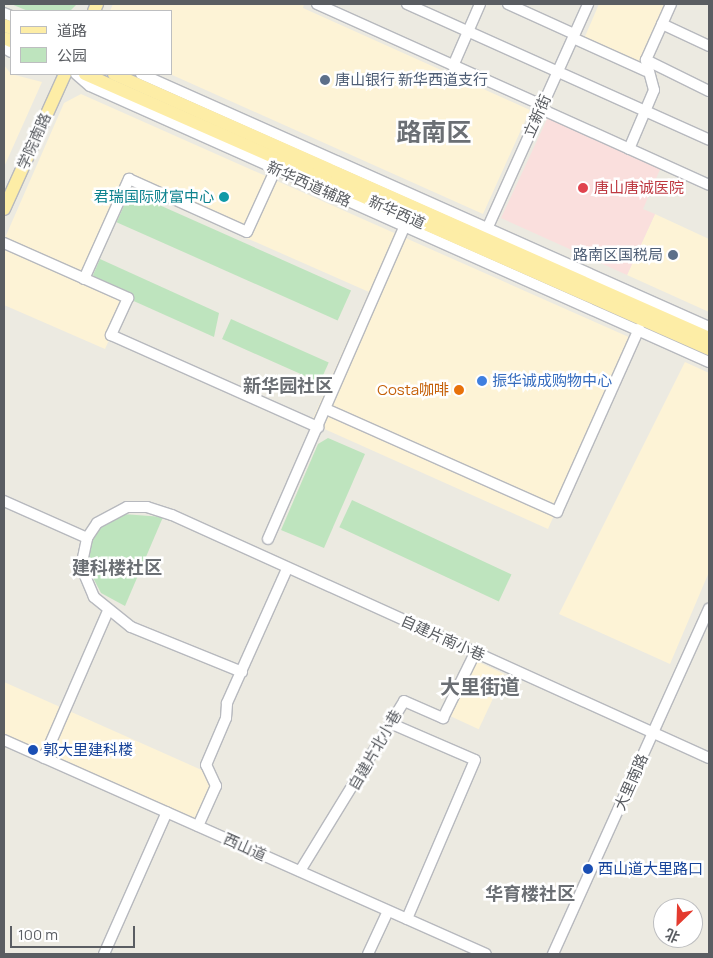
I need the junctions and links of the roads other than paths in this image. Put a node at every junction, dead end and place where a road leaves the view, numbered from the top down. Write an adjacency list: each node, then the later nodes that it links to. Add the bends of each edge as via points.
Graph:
1 (317, 4): 12 (street)
2 (408, 4): 8 (street)
3 (480, 4): 8 (street)
4 (508, 4): 9 (street)
5 (588, 4): 9 (street, 立新街)
6 (671, 4): 7 (street)
7 (662, 24): 10 (street); 11 (street)
8 (468, 31): 12 (street); 14 (street)
9 (574, 36): 13 (street); 14 (street, 立新街)
10 (709, 46)
11 (646, 60): 13 (street); 20 (street)
12 (453, 66): 21 (street)
13 (646, 71): 22 (street, via 654,90)
14 (557, 72): 21 (street, 立新街); 22 (street)
15 (65, 75): 27 (main road, 学院南路)
16 (77, 75): 25 (street, 新华西道辅路, via 90,86)
17 (87, 75): 25 (main road, 新华西道)
18 (116, 75): 34 (main road, 新华西道)
19 (143, 75): 29 (street)
20 (709, 91)
21 (541, 107): 24 (street); 29 (street, 立新街)
22 (645, 111): 23 (street); 24 (street)
23 (709, 140)
24 (629, 148): 26 (street)
25 (278, 164): 28 (street, 新华西道辅路); 31 (street, via 247,232 129,179); 35 (main road, 新华西道)
26 (709, 185)
27 (4, 209)
28 (404, 227): 33 (street, 新华西道辅路); 37 (street)
29 (486, 229): 32 (street)
30 (4, 244): 31 (street)
31 (84, 279): 38 (street, via 128,298 111,336)
32 (709, 327)
33 (639, 329): 36 (street, 新华西道辅路); 37 (street, via 557,512)
34 (709, 338)
35 (709, 349)
36 (709, 362)
37 (326, 409): 38 (street)
38 (318, 427): 41 (street)
39 (4, 501): 40 (street)
40 (87, 538): 42 (street, 自建片南小巷, via 116,510 147,507); 44 (street, via 81,567 84,580)
41 (268, 539)
42 (287, 569): 45 (street, 自建片南小巷); 46 (street)
43 (709, 609): 48 (street, 大里南路)
44 (108, 611): 46 (street, via 131,626); 51 (street)
45 (475, 653): 47 (street, 自建片北小巷, via 443,718 404,701); 48 (street, 自建片南小巷)
46 (242, 672): 54 (street, via 206,765 216,786)
47 (392, 724): 55 (street, 自建片北小巷); 57 (street, via 474,760)
48 (654, 732): 50 (street); 52 (street); 61 (street, 大里南路)
49 (4, 740): 51 (street, 西山道)
50 (709, 753)
51 (44, 758): 53 (street, 西山道)
52 (709, 758)
53 (167, 812): 54 (street, 西山道); 58 (street)
54 (198, 826): 55 (street, 西山道)
55 (300, 872): 56 (street, 西山道)
56 (388, 910): 57 (street, 西山道); 59 (street)
57 (407, 919): 60 (street, 西山道)
58 (104, 954)
59 (368, 954)
60 (486, 954)
61 (553, 954)

